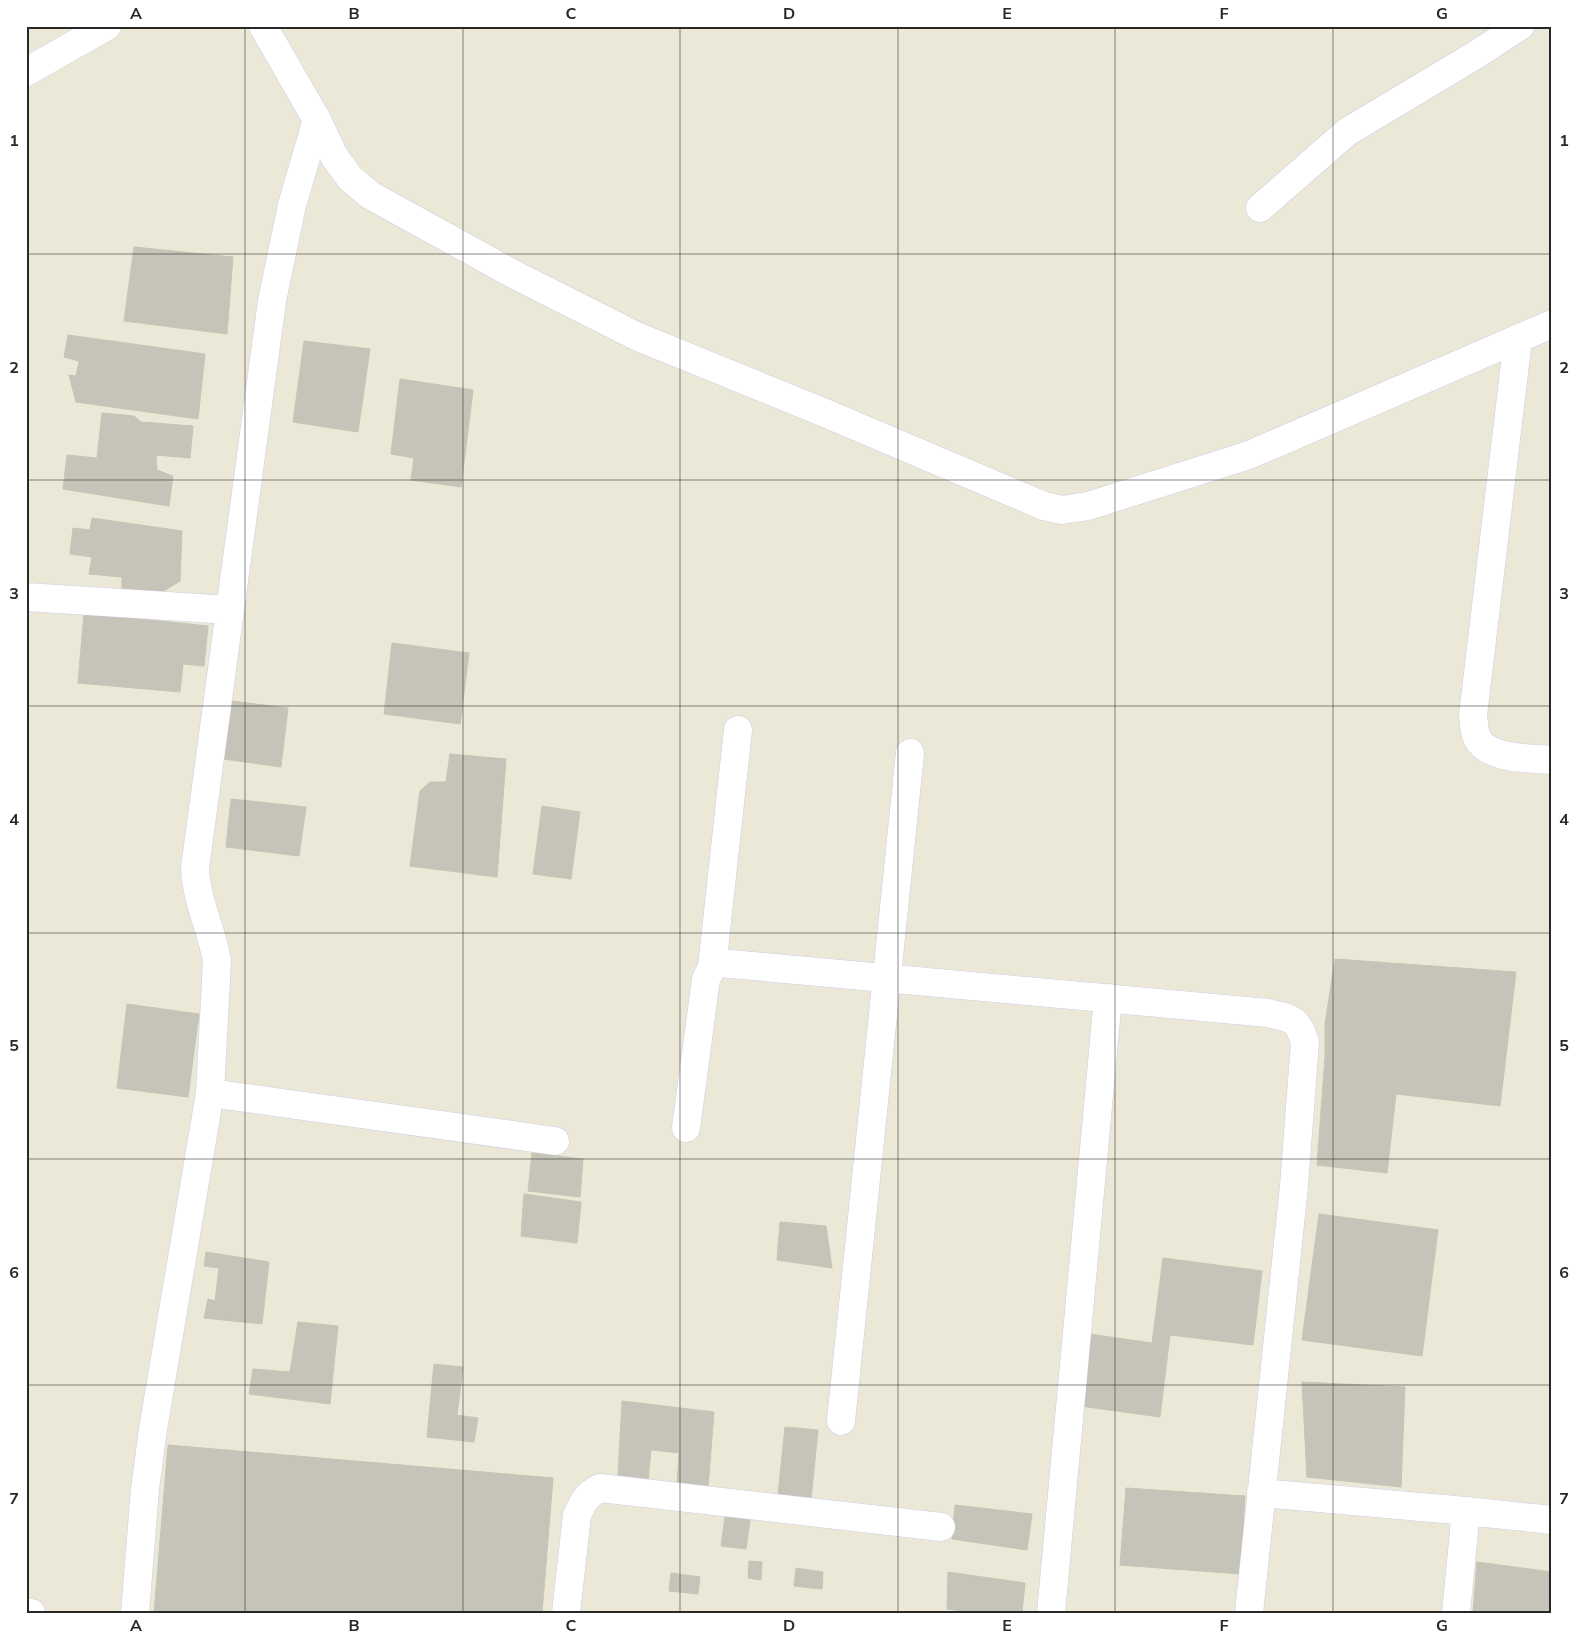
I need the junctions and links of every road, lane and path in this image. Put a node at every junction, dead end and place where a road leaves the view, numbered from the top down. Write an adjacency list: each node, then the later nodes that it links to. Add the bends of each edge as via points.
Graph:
1 (107, 26): 4 (street)
2 (263, 26): 5 (street)
3 (1520, 26): 6 (street, via 1347,132)
4 (26, 72)
5 (317, 120): 8 (street, via 334,156 350,178 370,195 515,275 636,336 1044,506 1062,510 1088,506 1249,455); 10 (street, via 292,205 272,301)
6 (1260, 208)
7 (1552, 324): 8 (street)
8 (1518, 339): 13 (street, via 1472,715 1476,736 1486,750)
9 (26, 597): 10 (street)
10 (230, 610): 17 (street, via 195,868 217,961)
11 (738, 730): 14 (street)
12 (910, 753): 15 (street)
13 (1552, 760)
14 (712, 967): 15 (street, via 720,963); 18 (street, via 706,979)
15 (887, 979): 16 (street); 20 (street)
16 (1108, 998): 21 (street, via 1268,1013 1289,1018 1300,1026 1306,1042); 29 (street)
17 (210, 1092): 19 (street); 27 (street, via 153,1429)
18 (686, 1128)
19 (555, 1141)
20 (841, 1420)
21 (1261, 1493): 22 (street); 30 (street)
22 (1466, 1510): 23 (street); 31 (street)
23 (1552, 1520)
24 (941, 1528): 28 (street, via 600,1488 589,1493 577,1515)
25 (26, 1612): 26 (street)
26 (31, 1613)
27 (135, 1613)
28 (566, 1613)
29 (1052, 1613)
30 (1249, 1613)
31 (1456, 1613)

